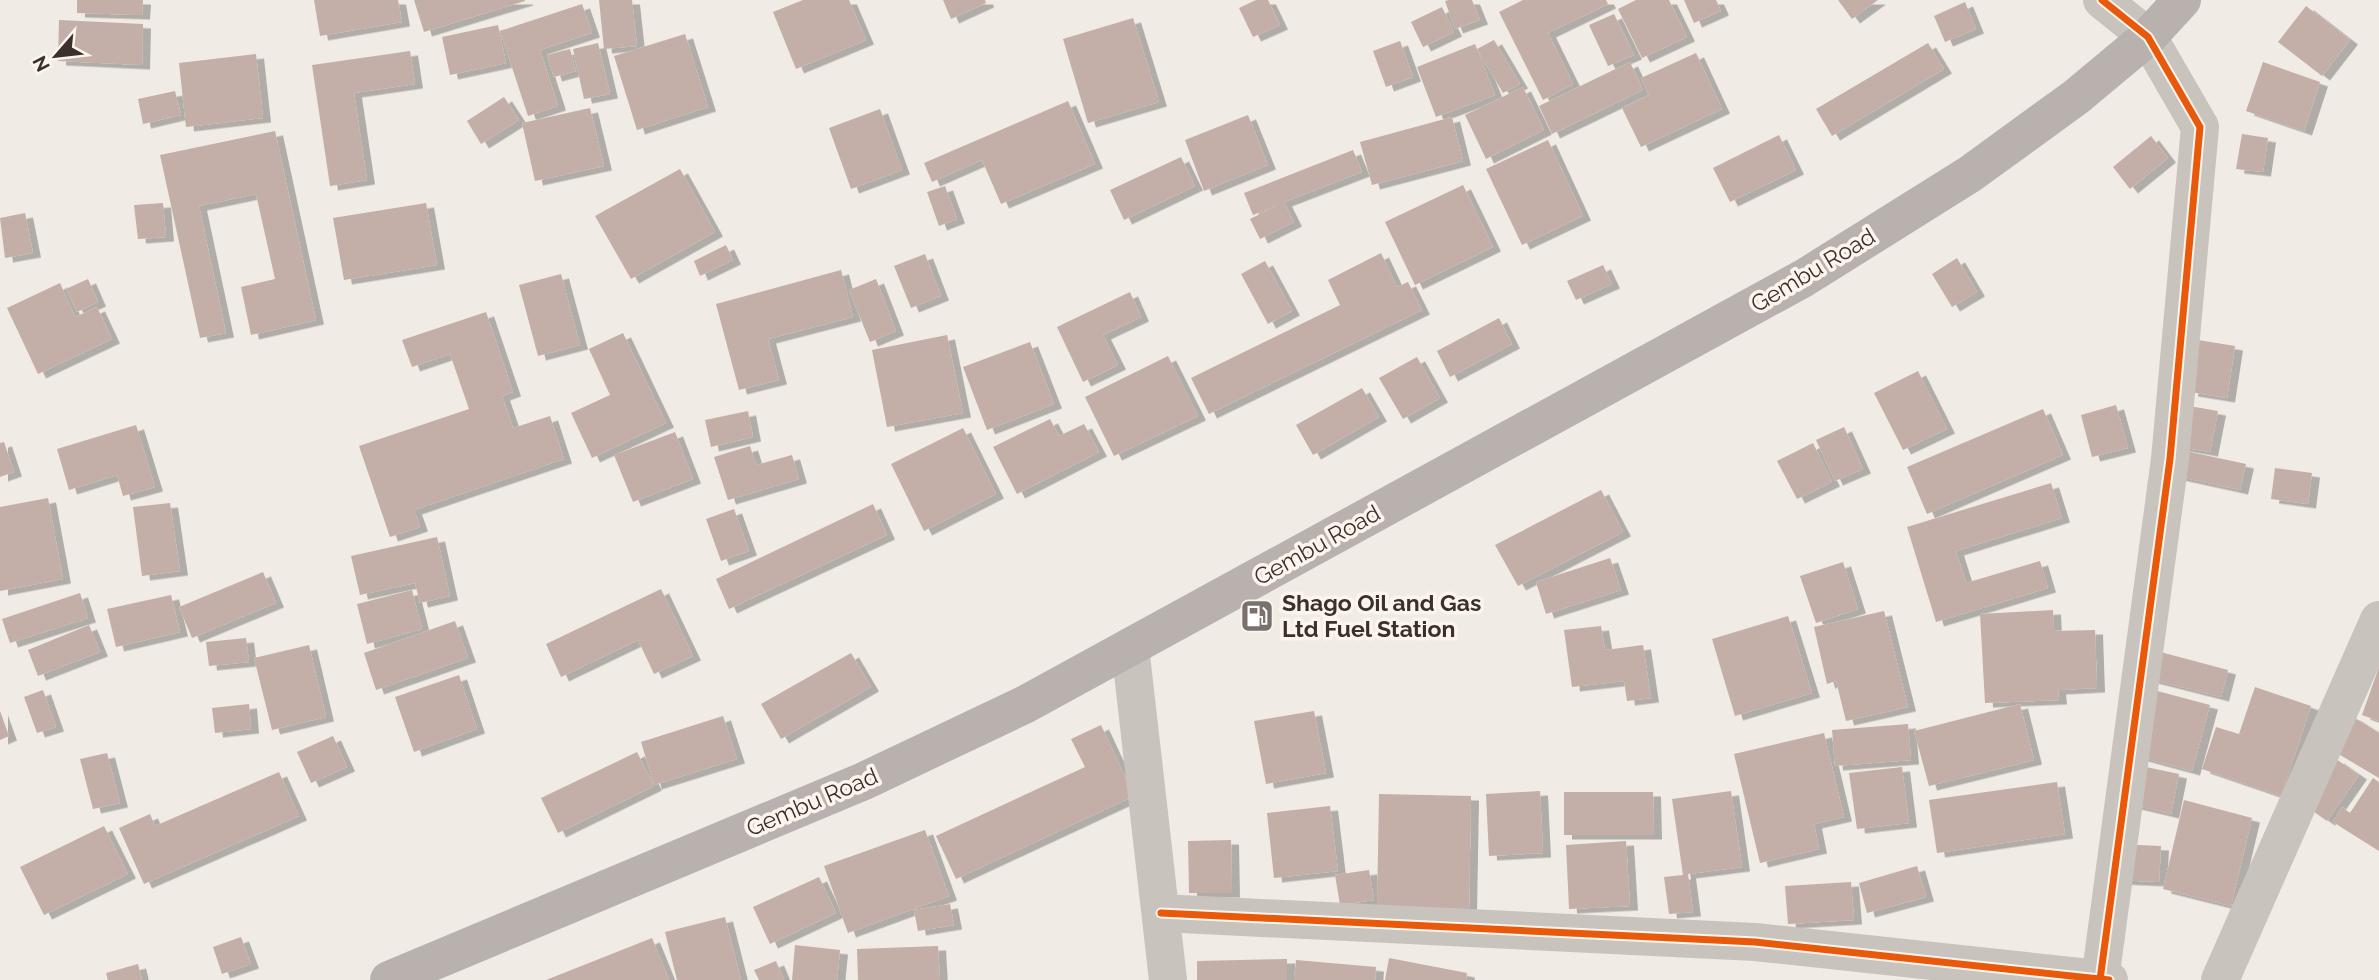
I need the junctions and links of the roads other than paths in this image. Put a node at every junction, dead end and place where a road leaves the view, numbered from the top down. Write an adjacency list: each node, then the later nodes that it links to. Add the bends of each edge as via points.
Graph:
1 (2102, 0): 3 (street)
2 (2182, 0): 3 (main road, Gembu Road)
3 (2148, 37): 5 (main road, Gembu Road, via 2076,97 1970,174 1804,278); 9 (street, via 2200,127 2169,459)
4 (2379, 620): 11 (street)
5 (1130, 647): 6 (street); 7 (main road, Gembu Road, via 1024,705 864,781)
6 (1161, 913): 8 (street); 9 (street, via 1755,942)
7 (389, 980)
8 (1168, 980)
9 (2101, 980): 10 (street)
10 (2109, 980)
11 (2220, 980)

